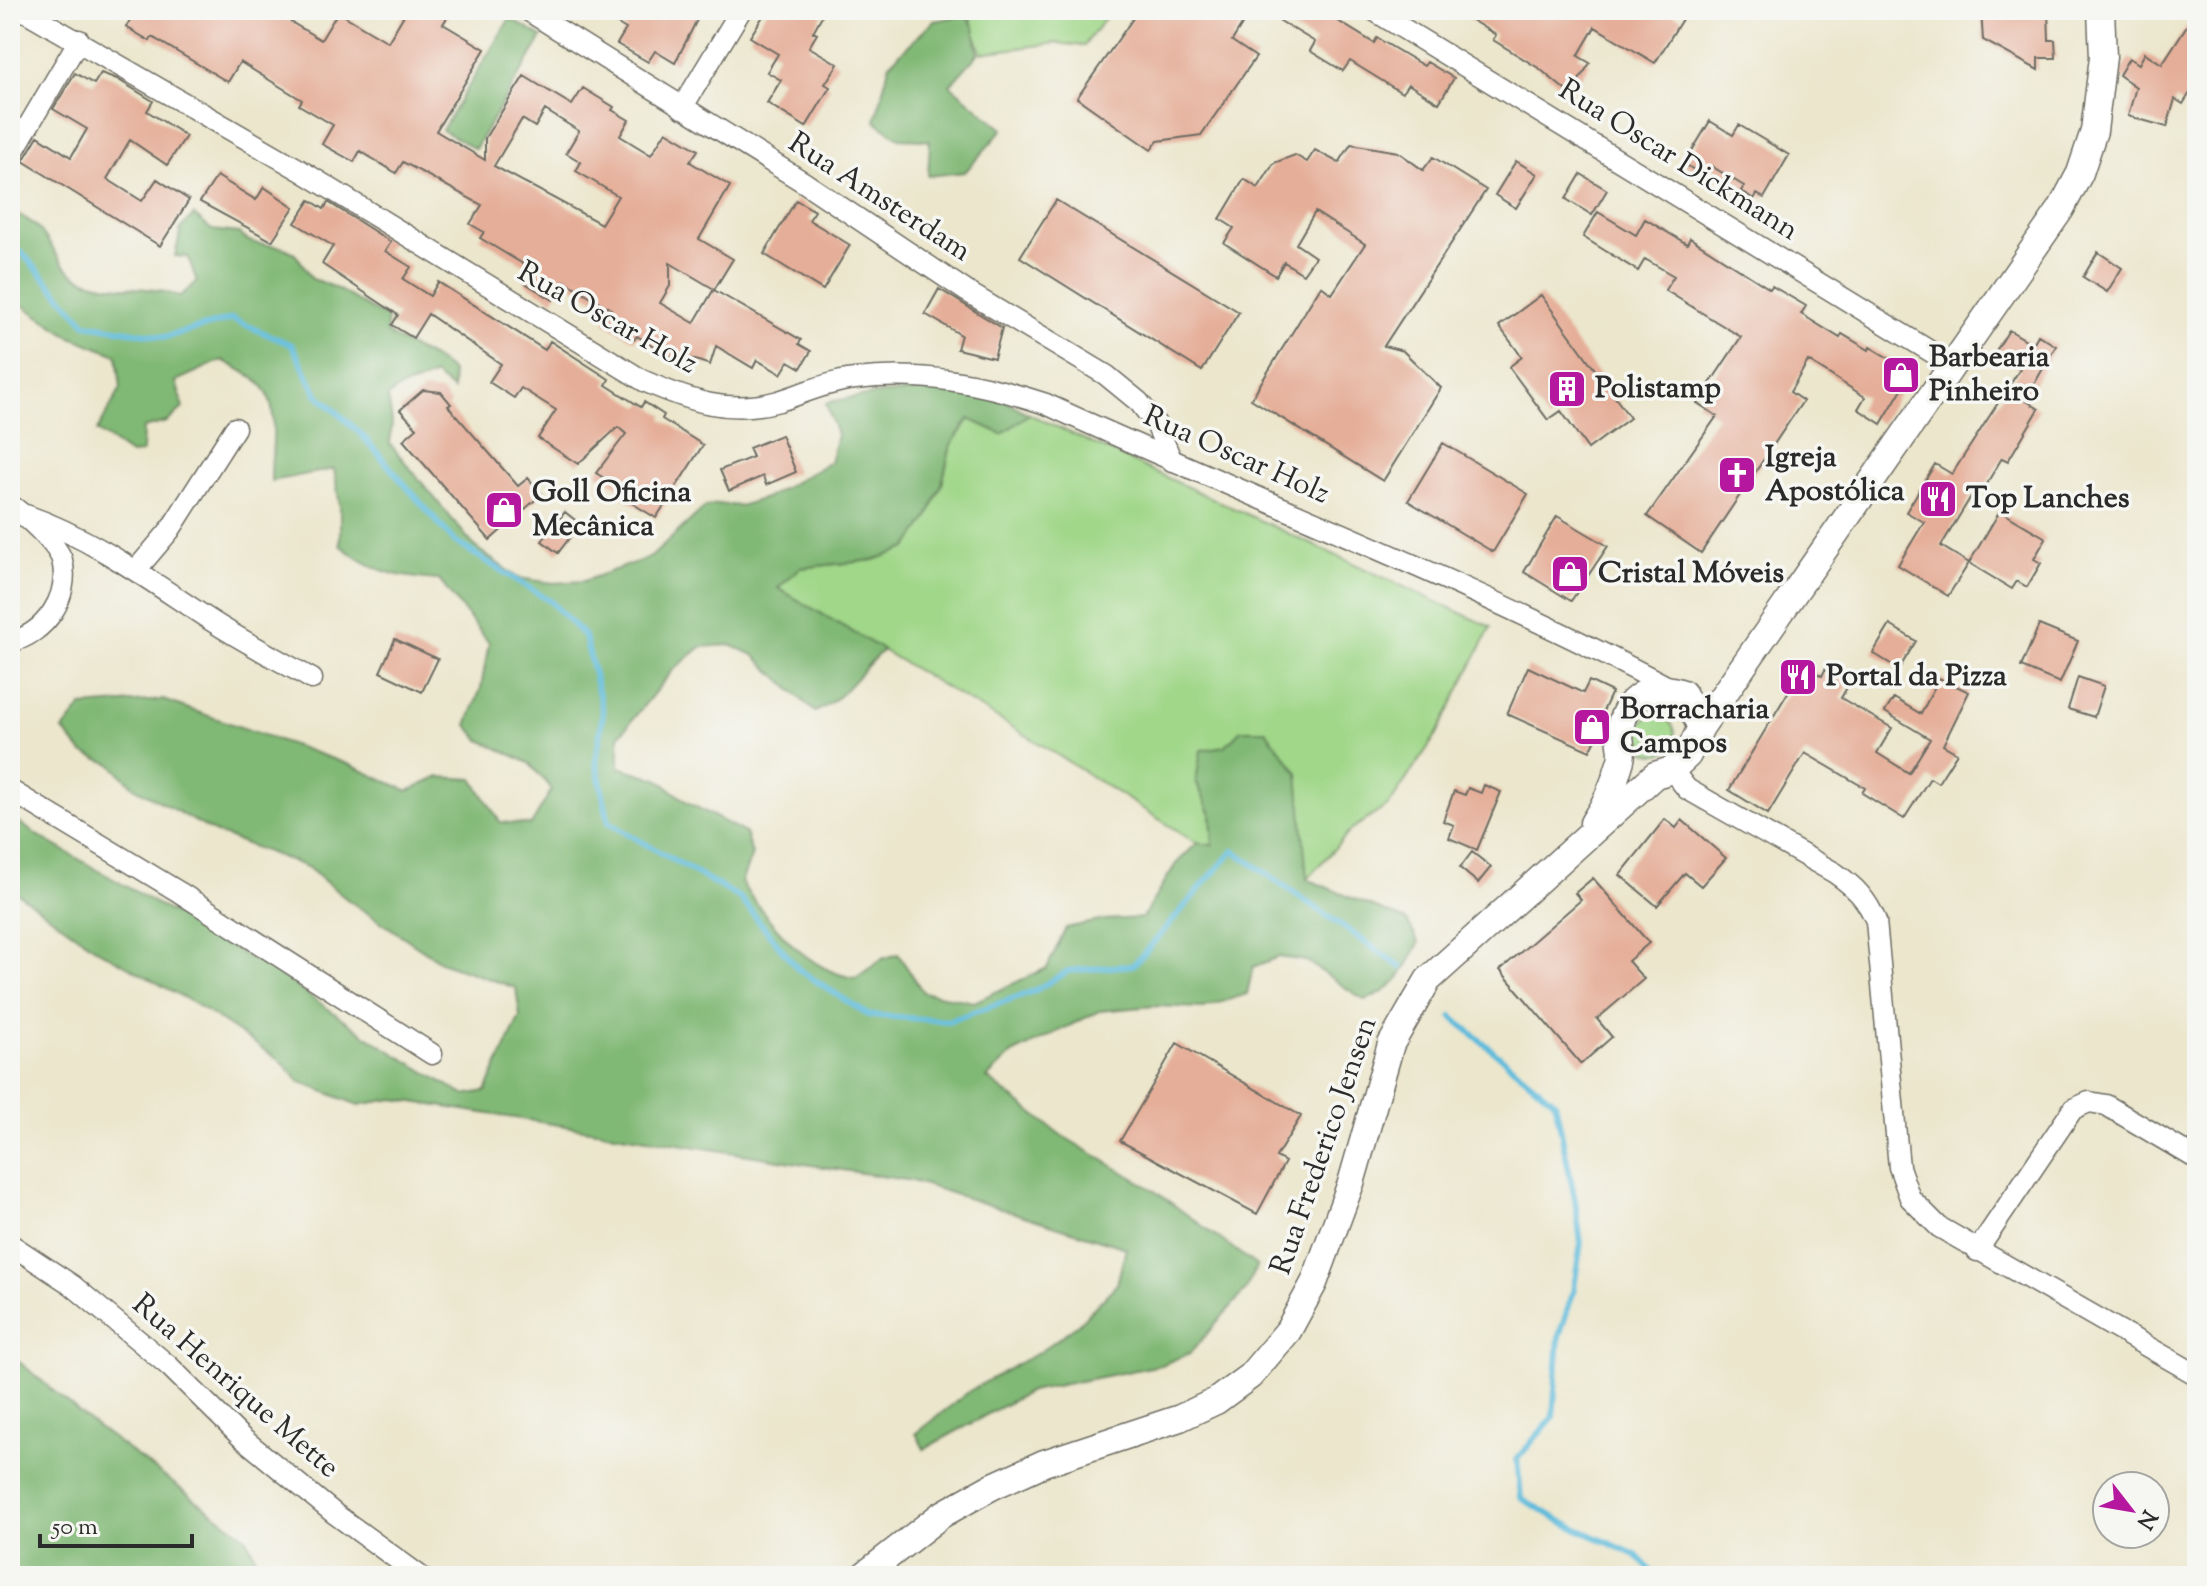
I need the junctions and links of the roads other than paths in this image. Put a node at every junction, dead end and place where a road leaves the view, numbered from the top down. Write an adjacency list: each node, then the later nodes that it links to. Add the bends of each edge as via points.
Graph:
1 (23, 10): 6 (street, Rua Oscar Holz)
2 (527, 10): 7 (street, Rua Amsterdam)
3 (741, 10): 7 (street)
4 (1373, 10): 9 (street, Rua Oscar Dickmann)
5 (2101, 10): 9 (main road, Rua Frederico Jensen, via 2100,98 2080,173 2046,234)
6 (79, 40): 8 (street); 11 (street, Rua Oscar Holz, via 644,381 688,401 734,409 828,384 884,376 978,383 1046,404)
7 (682, 108): 11 (street, Rua Amsterdam, via 1106,375 1156,424)
8 (10, 157)
9 (1951, 364): 15 (main road, Rua Frederico Jensen)
10 (235, 428): 13 (street, via 170,530)
11 (1172, 461): 16 (street, Rua Oscar Holz)
12 (18, 510): 13 (street); 14 (street, via 62,558 62,593 53,614 25,638)
13 (137, 569): 17 (street, via 205,618)
14 (10, 642)
15 (1757, 648): 18 (main road, Rua Frederico Jensen, via 1729,674); 20 (main road, Rua Frederico Jensen)
16 (1608, 655): 18 (street, Rua Oscar Holz); 19 (street, via 1629,683)
17 (312, 679)
18 (1676, 691): 19 (main road, Rua Frederico Jensen, via 1639,695); 20 (main road)
19 (1627, 705): 21 (main road, Rua Frederico Jensen, via 1620,729)
20 (1701, 727): 22 (main road, Rua Frederico Jensen, via 1688,755)
21 (1623, 756): 22 (main road); 24 (main road, Rua Frederico Jensen, via 1606,801)
22 (1663, 772): 24 (main road, Rua Frederico Jensen); 28 (street, via 1835,873 1869,904 1876,921 1899,1167 1910,1198 1939,1227)
23 (10, 790): 25 (street)
24 (1580, 842): 31 (main road, Rua Frederico Jensen, via 1428,980 1404,1015 1314,1283 1288,1331 1260,1365 1216,1401 1180,1418 1044,1463 991,1487 941,1515)
25 (432, 1054)
26 (2197, 1159): 28 (street, via 2106,1105 2089,1102 2073,1109)
27 (10, 1244): 30 (street, Rua Henrique Mette, via 72,1285 169,1366 241,1437)
28 (1977, 1251): 29 (street)
29 (2197, 1375)
30 (420, 1576)
31 (863, 1576)

